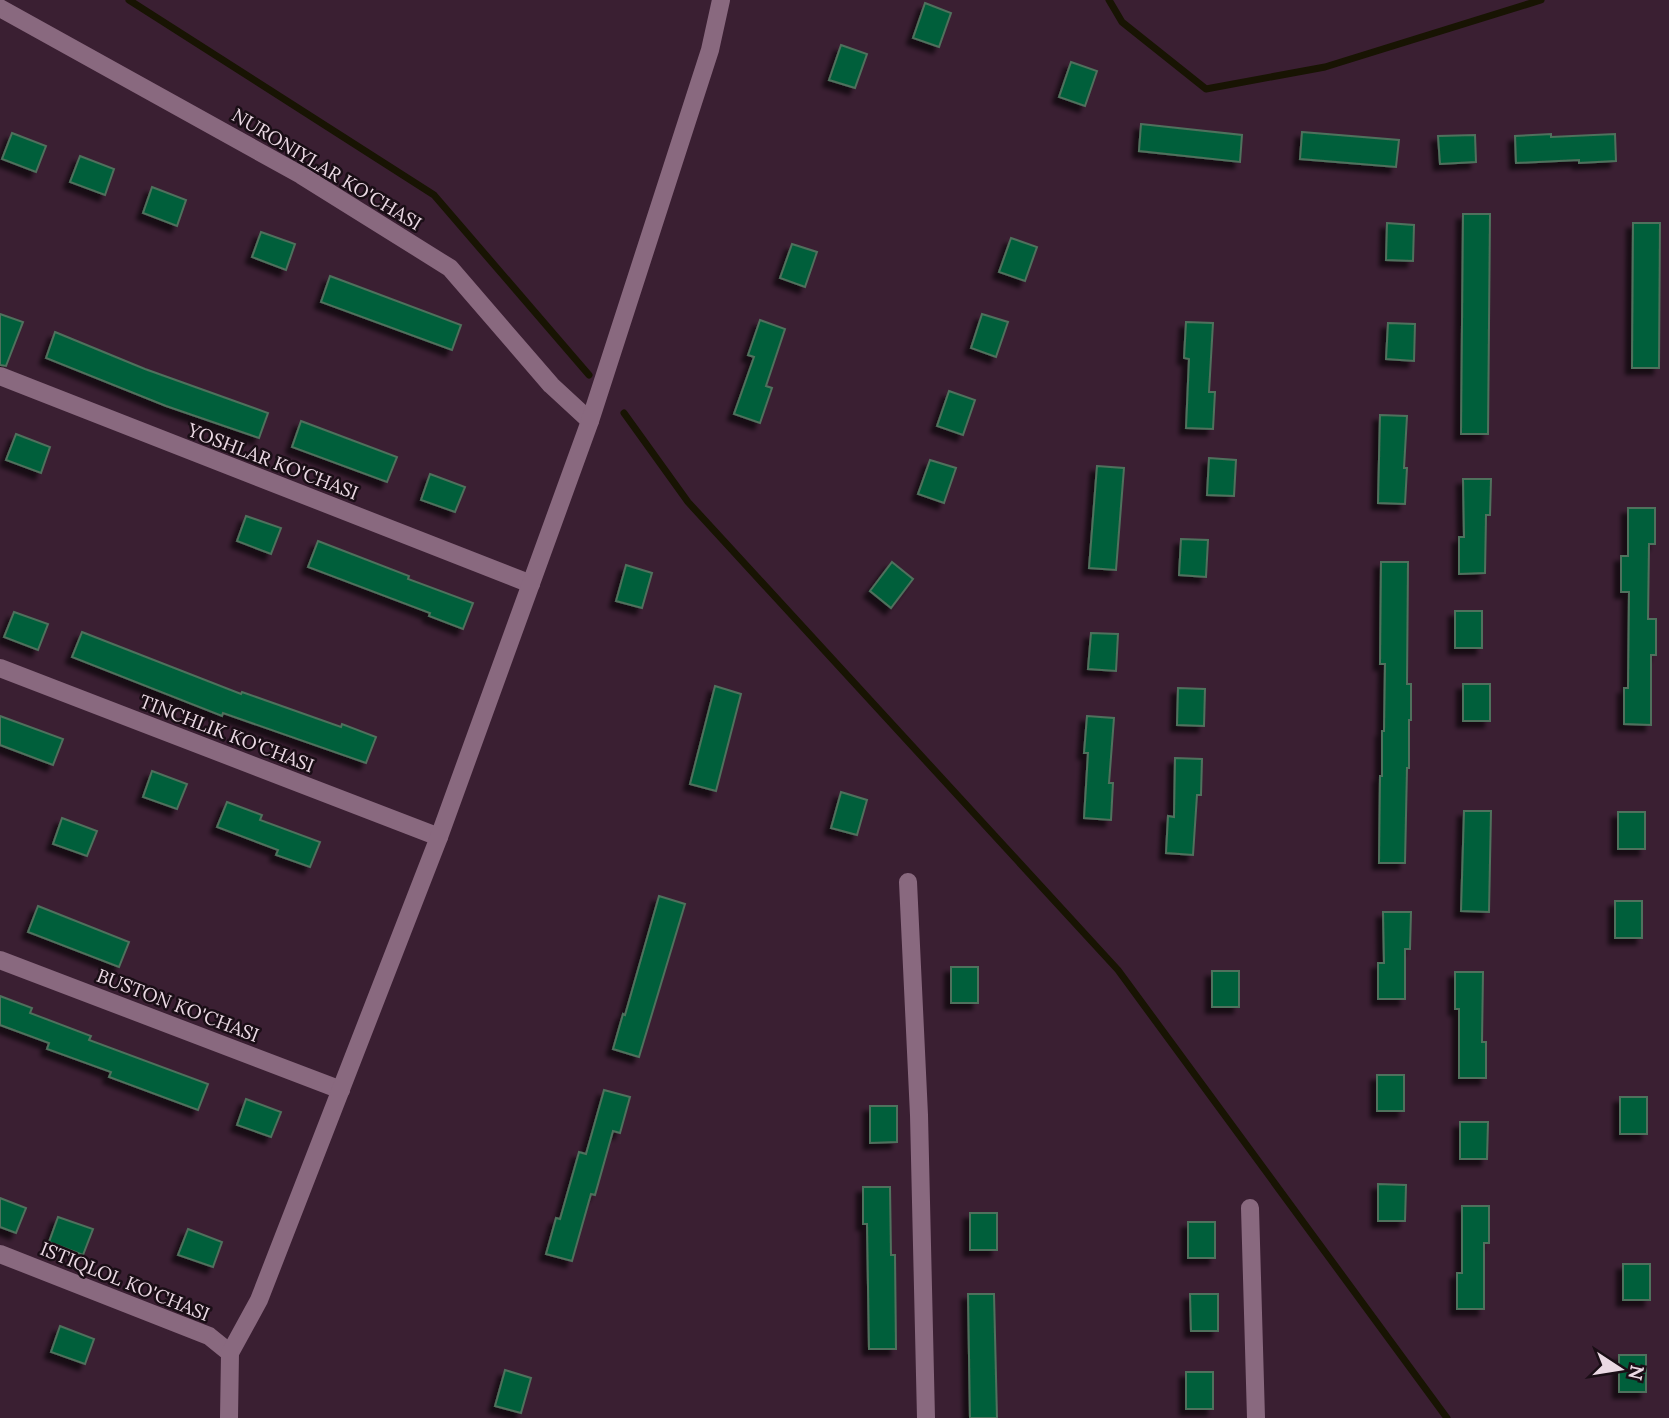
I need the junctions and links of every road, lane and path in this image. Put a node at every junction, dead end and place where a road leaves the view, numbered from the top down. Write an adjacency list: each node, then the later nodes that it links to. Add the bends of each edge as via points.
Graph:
1 (721, 0): 4 (street, via 710,50)
2 (0, 8): 4 (street, NURONIYLAR KO'CHASI, via 301,175 450,268 551,385)
3 (0, 376): 5 (street, YOSHLAR KO'CHASI)
4 (590, 421): 5 (street)
5 (531, 584): 7 (street)
6 (0, 668): 7 (street, TINCHLIK KO'CHASI)
7 (439, 837): 10 (street)
8 (908, 882): 15 (street)
9 (0, 960): 10 (street, BUSTON KO'CHASI)
10 (341, 1090): 13 (street, via 259,1300)
11 (1250, 1208): 16 (street)
12 (0, 1254): 13 (street, ISTIQLOL KO'CHASI, via 209,1336)
13 (230, 1353): 14 (street)
14 (229, 1418)
15 (926, 1418)
16 (1256, 1418)

